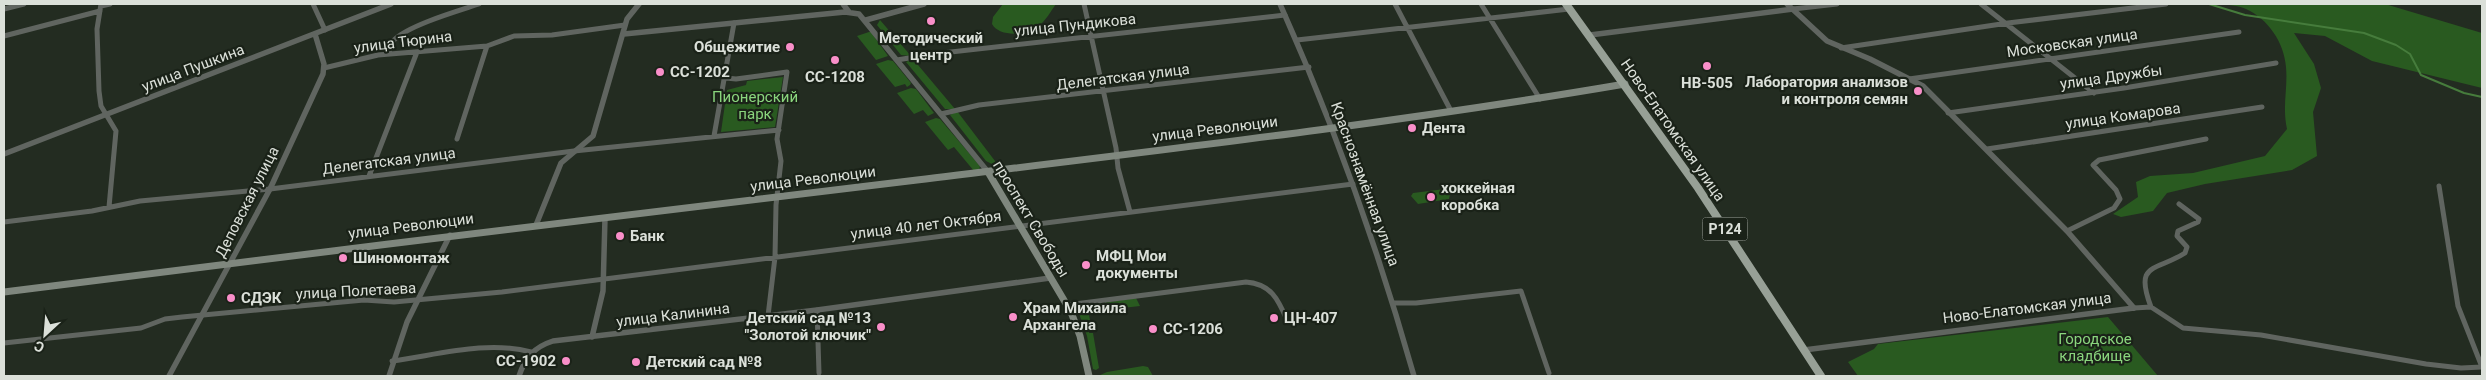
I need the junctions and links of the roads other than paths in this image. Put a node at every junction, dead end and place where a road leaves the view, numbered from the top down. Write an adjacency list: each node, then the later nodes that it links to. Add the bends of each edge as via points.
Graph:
1 (24, 4): 19 (street)
2 (110, 4): 18 (street)
3 (313, 4): 29 (street)
4 (391, 4): 29 (street, улица Пушкина)
5 (479, 4): 40 (street, via 397,37)
6 (639, 4): 27 (street, via 629,14)
7 (843, 4): 21 (street)
8 (924, 4): 24 (street)
9 (1084, 4): 35 (street)
10 (1280, 4): 22 (street, Краснознамённая улица)
11 (1395, 4): 28 (street)
12 (1481, 4): 23 (street)
13 (1787, 4): 20 (street)
14 (1837, 4): 20 (street)
15 (1982, 4): 26 (street)
16 (2166, 4): 26 (street)
17 (1568, 6): 23 (street); 33 (main road, Ново-Елатомская улица / Р124)
18 (101, 7): 34 (street); 56 (street, via 97,29 99,91)
19 (4, 9)
20 (1793, 9): 33 (street); 38 (street, via 1827,41)
21 (850, 12): 24 (street); 25 (street)
22 (1285, 15): 35 (street, улица Пундикова); 36 (street, Краснознамённая улица)
23 (1490, 18): 28 (street); 51 (street)
24 (866, 20): 42 (street, проспект Свободы)
25 (734, 23): 32 (street); 46 (street, via 723,73)
26 (2008, 23): 38 (street); 41 (street)
27 (626, 25): 32 (street); 37 (street, улица Тюрина, via 552,35 514,36)
28 (1408, 28): 36 (street); 53 (street)
29 (325, 30): 31 (street, улица Пушкина)
30 (2239, 32): 41 (street, Московская улица)
31 (315, 34): 45 (street); 56 (street, улица Пушкина)
32 (624, 34): 63 (street, via 593,136)
33 (1590, 35): 48 (main road, Ново-Елатомская улица / Р124)
34 (4, 36)
35 (1091, 36): 42 (street, улица Пундикова); 49 (street)
36 (1297, 40): 44 (street, Краснознамённая улица)
37 (486, 46): 39 (street, улица Тюрина); 60 (street)
38 (1841, 48): 47 (street)
39 (417, 52): 40 (street, улица Тюрина); 67 (street)
40 (388, 54): 45 (street, улица Тюрина)
41 (2052, 59): 47 (street, Московская улица); 50 (street)
42 (897, 60): 55 (street, проспект Свободы)
43 (2276, 63): 50 (street, улица Дружбы)
44 (1309, 67): 49 (street, Делегатская улица); 57 (street, Краснознамённая улица)
45 (324, 68): 70 (street, Деповская улица)
46 (726, 78): 58 (street, via 787,72); 59 (street)
47 (1909, 79): 54 (street, via 1922,86)
48 (1625, 84): 51 (main road, улица Революции); 98 (main road, Ново-Елатомская улица / Р124, via 1698,188)
49 (1104, 92): 55 (street, Делегатская улица, via 979,106); 65 (street)
50 (2094, 93): 54 (street, улица Дружбы)
51 (1540, 99): 53 (main road, улица Революции)
52 (2262, 107): 62 (street, улица Комарова)
53 (1451, 111): 57 (main road, улица Революции)
54 (1948, 113): 62 (street)
55 (941, 114): 66 (street, проспект Свободы)
56 (105, 115): 64 (street, улица Пушкина); 73 (street, via 116,131)
57 (1333, 127): 65 (main road, улица Революции); 68 (street, Краснознамённая улица)
58 (779, 130): 59 (street, Делегатская улица); 71 (street, via 777,144 781,162)
59 (714, 136): 63 (street, Делегатская улица)
60 (457, 139)
61 (2206, 139): 79 (street, via 2099,160 2093,165 2120,199 2114,208)
62 (1987, 149): 79 (street)
63 (574, 151): 67 (street, Делегатская улица); 77 (street, via 561,163)
64 (4, 154)
65 (1116, 156): 66 (main road, улица Революции); 74 (street)
66 (988, 172): 71 (main road, улица Революции); 78 (main road, проспект Свободы)
67 (369, 176): 70 (street, Делегатская улица)
68 (1353, 184): 74 (street, улица 40 лет Октября); 88 (street, Краснознамённая улица)
69 (2439, 186): 90 (street, via 2447,218 2460,315 2482,367 2426,364 2260,335 2183,328)
70 (270, 189): 73 (street, Делегатская улица, via 140,201); 82 (street, Деповская улица)
71 (777, 198): 75 (main road, улица Революции); 81 (street)
72 (2179, 204): 90 (street, via 2199,219 2178,231 2177,236 2186,247 2185,253 2152,268 2145,276 2143,288)
73 (109, 207): 76 (street, Делегатская улица)
74 (1130, 212): 78 (street, улица 40 лет Октября)
75 (605, 218): 77 (main road, улица Революции); 84 (street)
76 (4, 222)
77 (536, 226): 80 (main road, улица Революции)
78 (1019, 226): 81 (street, улица 40 лет Октября); 83 (main road, проспект Свободы)
79 (2067, 231): 91 (street)
80 (450, 235): 82 (main road, улица Революции); 87 (street)
81 (775, 257): 84 (street, улица 40 лет Октября); 94 (street)
82 (231, 262): 85 (main road, улица Революции); 93 (street, Деповская улица)
83 (1050, 278): 89 (main road, проспект Свободы); 92 (street, улица Калинина)
84 (603, 280): 86 (street, улица 40 лет Октября); 96 (street)
85 (4, 292)
86 (502, 292): 87 (street, улица Полетаева)
87 (418, 300): 93 (street, улица Полетаева, via 364,300); 100 (street)
88 (1393, 303): 102 (street, via 1520,290); 107 (street, Краснознамённая улица)
89 (1067, 305): 95 (street, via 1256,281 1272,290); 106 (main road, проспект Свободы, via 1078,328)
90 (2151, 306): 91 (street)
91 (2134, 308): 98 (street, Ново-Елатомская улица)
92 (817, 310): 94 (street, улица Калинина); 101 (street)
93 (202, 316): 97 (street, улица Полетаева, via 165,319 134,329); 103 (street, Деповская улица)
94 (768, 316): 96 (street, улица Калинина)
95 (1287, 320)
96 (592, 337): 99 (street, улица Калинина, via 548,343)
97 (4, 343)
98 (1804, 350): 108 (main road, Ново-Елатомская улица / Р124)
99 (531, 352): 100 (street, via 512,347 485,348); 105 (street, via 523,362)
100 (391, 361): 104 (street)
101 (819, 373)
102 (1549, 374)
103 (169, 376)
104 (389, 376)
105 (519, 376)
106 (1089, 376)
107 (1414, 376)
108 (1821, 376)

